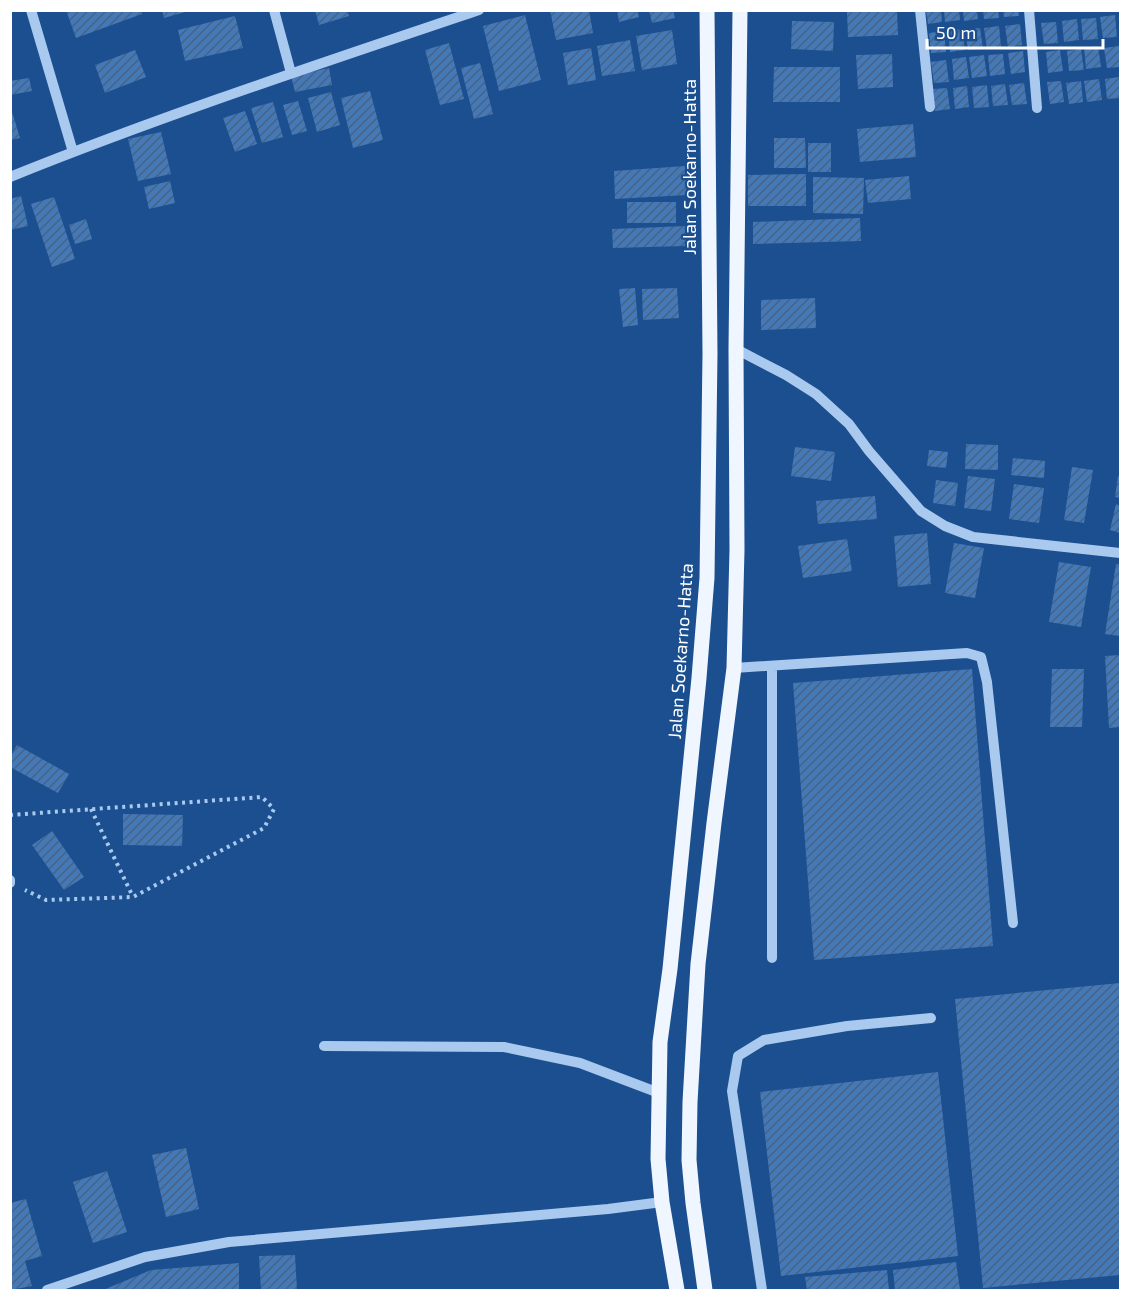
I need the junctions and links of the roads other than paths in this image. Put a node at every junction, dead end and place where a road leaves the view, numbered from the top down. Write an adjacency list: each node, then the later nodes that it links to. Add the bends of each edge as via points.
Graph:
1 (31, 10): 11 (street)
2 (274, 10): 8 (street)
3 (479, 10): 8 (street)
4 (707, 10): 21 (main road, Jalan Soekarno-Hatta, via 707,578 680,876 660,1042)
5 (740, 10): 13 (main road)
6 (920, 10): 9 (street)
7 (1029, 10): 10 (street)
8 (291, 73): 11 (street)
9 (930, 107)
10 (1037, 108)
11 (73, 152): 12 (street)
12 (10, 177)
13 (736, 349): 14 (street, via 816,394 849,424 921,511 945,526 972,537); 16 (main road)
14 (1120, 553)
15 (772, 666): 16 (street); 17 (street, via 967,653 981,657); 18 (street)
16 (734, 668): 25 (main road, via 698,964 692,1051 689,1160)
17 (1013, 923)
18 (772, 958)
19 (931, 1018): 26 (street, via 764,1040 738,1056 732,1091)
20 (324, 1046): 21 (street, via 504,1047 580,1062)
21 (659, 1094): 22 (main road, Jalan Soekarno-Hatta)
22 (662, 1202): 23 (street, via 229,1242 145,1257); 24 (main road, Jalan Soekarno-Hatta)
23 (47, 1290)
24 (677, 1290)
25 (705, 1290)
26 (762, 1290)

